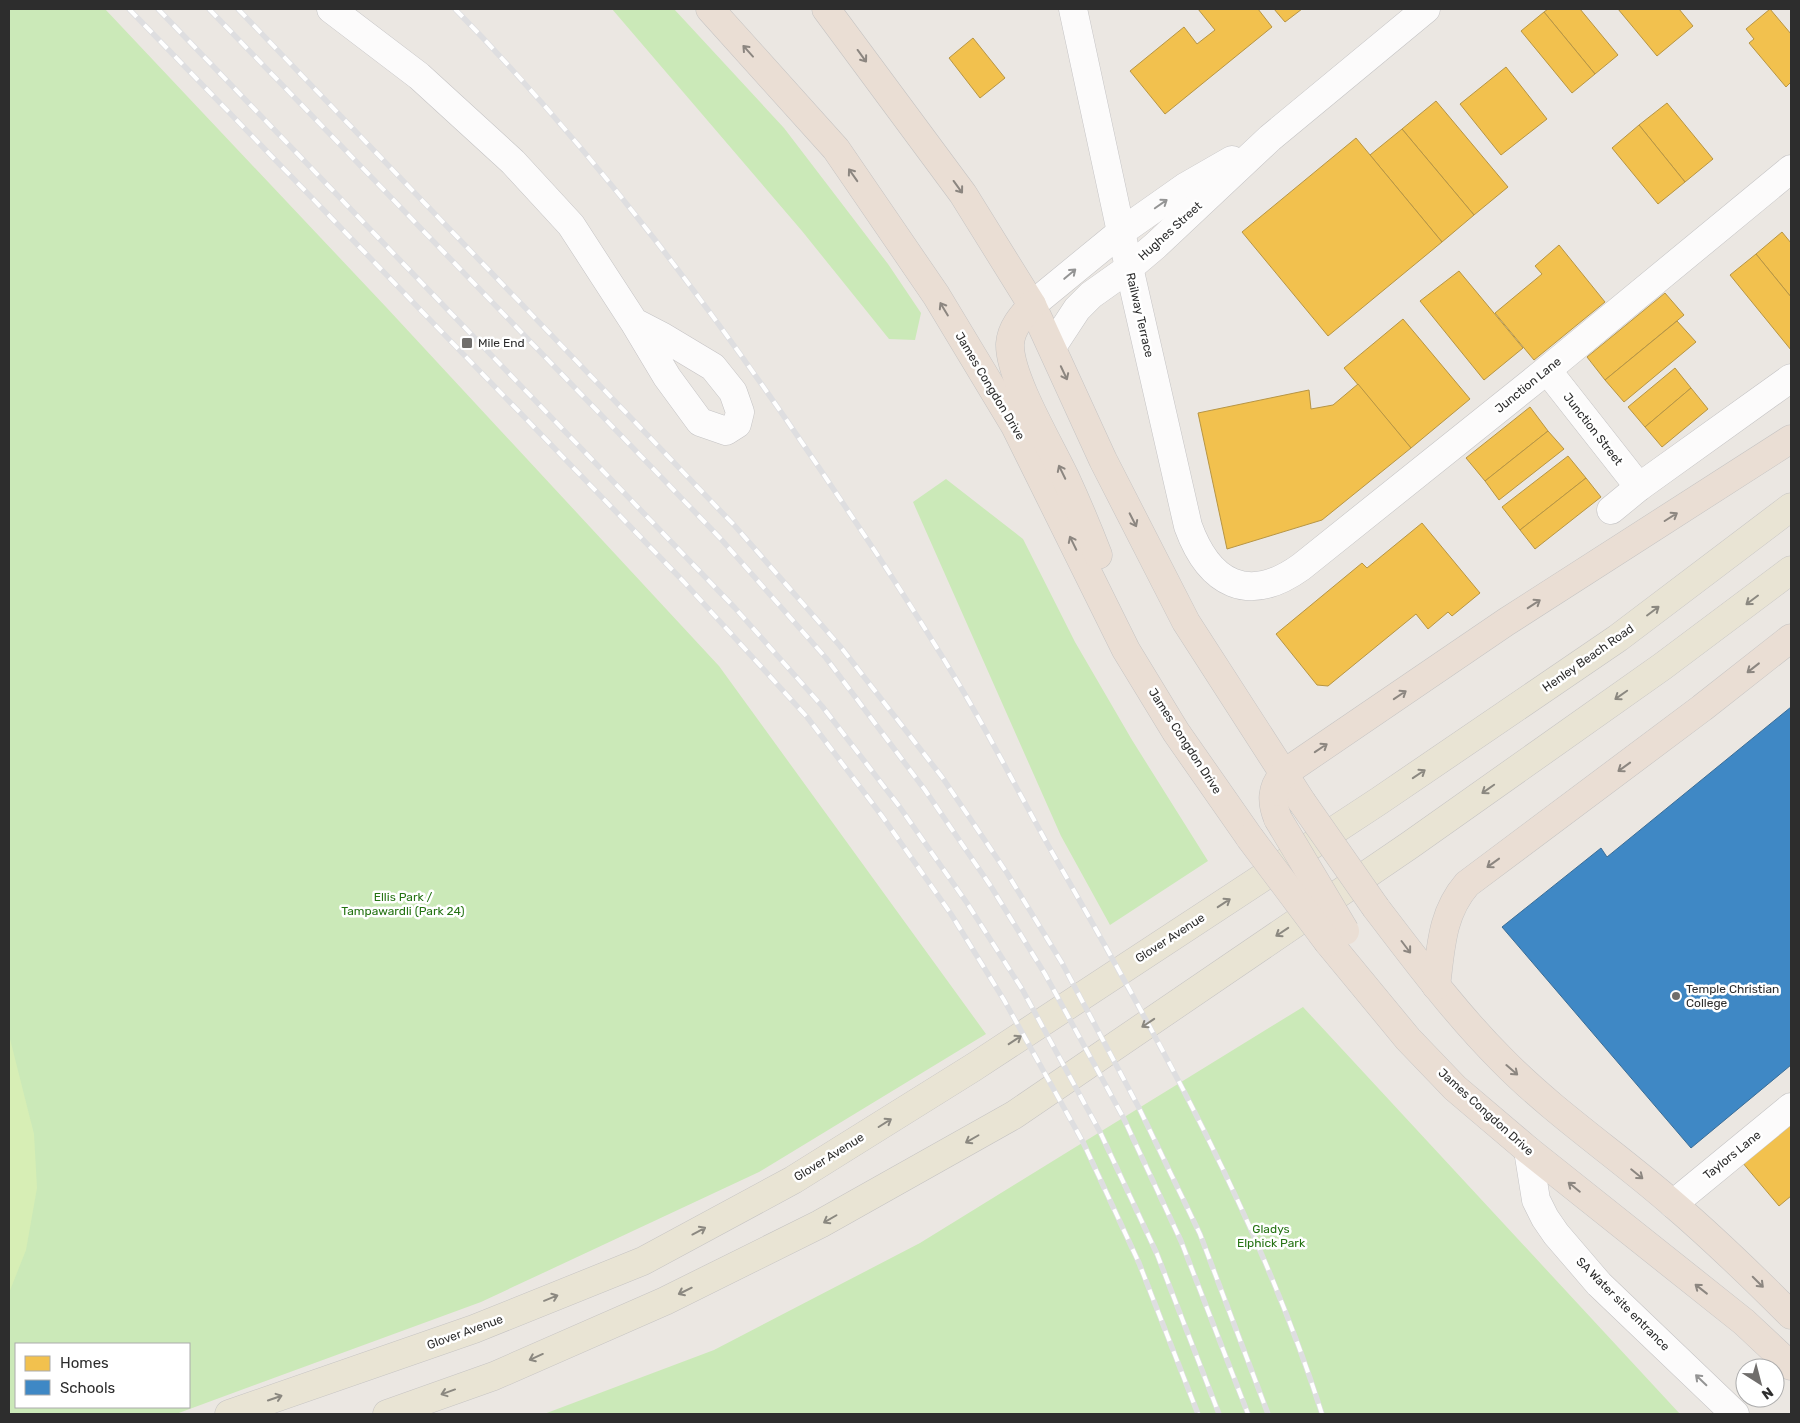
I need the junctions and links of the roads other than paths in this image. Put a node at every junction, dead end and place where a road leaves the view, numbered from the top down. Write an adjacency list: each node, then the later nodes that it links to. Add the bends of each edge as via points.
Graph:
1 (331, 9): 11 (street, via 419,76 513,162 571,225)
2 (710, 9): 22 (highway, James Congdon Drive, one-way to 2, via 1015,426 936,295 836,149)
3 (826, 9): 10 (highway, one-way to 10, via 963,194)
4 (1073, 9): 8 (street, Railway Terrace)
5 (1426, 9): 6 (street, Hughes Street)
6 (1270, 138): 8 (street, Hughes Street, one-way to 6, via 1185,187); 9 (street, Hughes Street)
7 (1791, 169): 13 (street, Junction Lane)
8 (1121, 232): 9 (street, Railway Terrace); 10 (street, Hughes Street, one-way to 8)
9 (1129, 268): 12 (street, Hughes Street, via 1077,308); 20 (street, Railway Terrace, via 1193,540 1201,556 1220,576 1234,583)
10 (1032, 305): 12 (highway); 22 (highway, one-way to 10, via 1104,571 1065,477 1014,369 1010,344 1014,328)
11 (634, 322)
12 (1052, 347): 23 (highway, one-way to 23, via 1103,460 1186,622)
13 (1547, 370): 16 (street, Junction Street); 20 (street, Junction Lane, via 1296,571 1278,581)
14 (1791, 378): 16 (street)
15 (1791, 439): 23 (highway, one-way to 15, via 1506,622)
16 (1639, 488): 18 (street)
17 (1791, 507): 24 (main road, Henley Beach Road, one-way to 17, via 1618,638)
18 (1612, 510)
19 (1791, 570): 33 (main road, one-way to 33, via 1663,666 1410,845 1014,1115 820,1224 656,1305 494,1376)
20 (1256, 587)
21 (1791, 638): 26 (highway, one-way to 26, via 1695,714 1466,884 1444,926)
22 (1126, 650): 25 (highway, James Congdon Drive, bridge, via 1176,732 1250,838)
23 (1283, 774): 25 (highway, bridge, via 1272,801); 26 (highway, one-way to 26, bridge, via 1376,908)
24 (1379, 802): 32 (main road, Glover Avenue, one-way to 24, via 474,1330 668,1248 793,1180 974,1067)
25 (1336, 936): 28 (highway, James Congdon Drive, via 1408,1039 1455,1088)
26 (1436, 986): 29 (highway, one-way to 29, via 1502,1061)
27 (1791, 1107): 29 (street, Taylors Lane)
28 (1528, 1150): 31 (highway, James Congdon Drive, one-way to 28, via 1744,1322); 34 (street, SA Water site entrance, one-way to 28, via 1599,1284 1566,1246 1536,1200)
29 (1673, 1204): 30 (highway, one-way to 30)
30 (1791, 1316)
31 (1791, 1366)
32 (229, 1414)
33 (387, 1414)
34 (1735, 1414)

